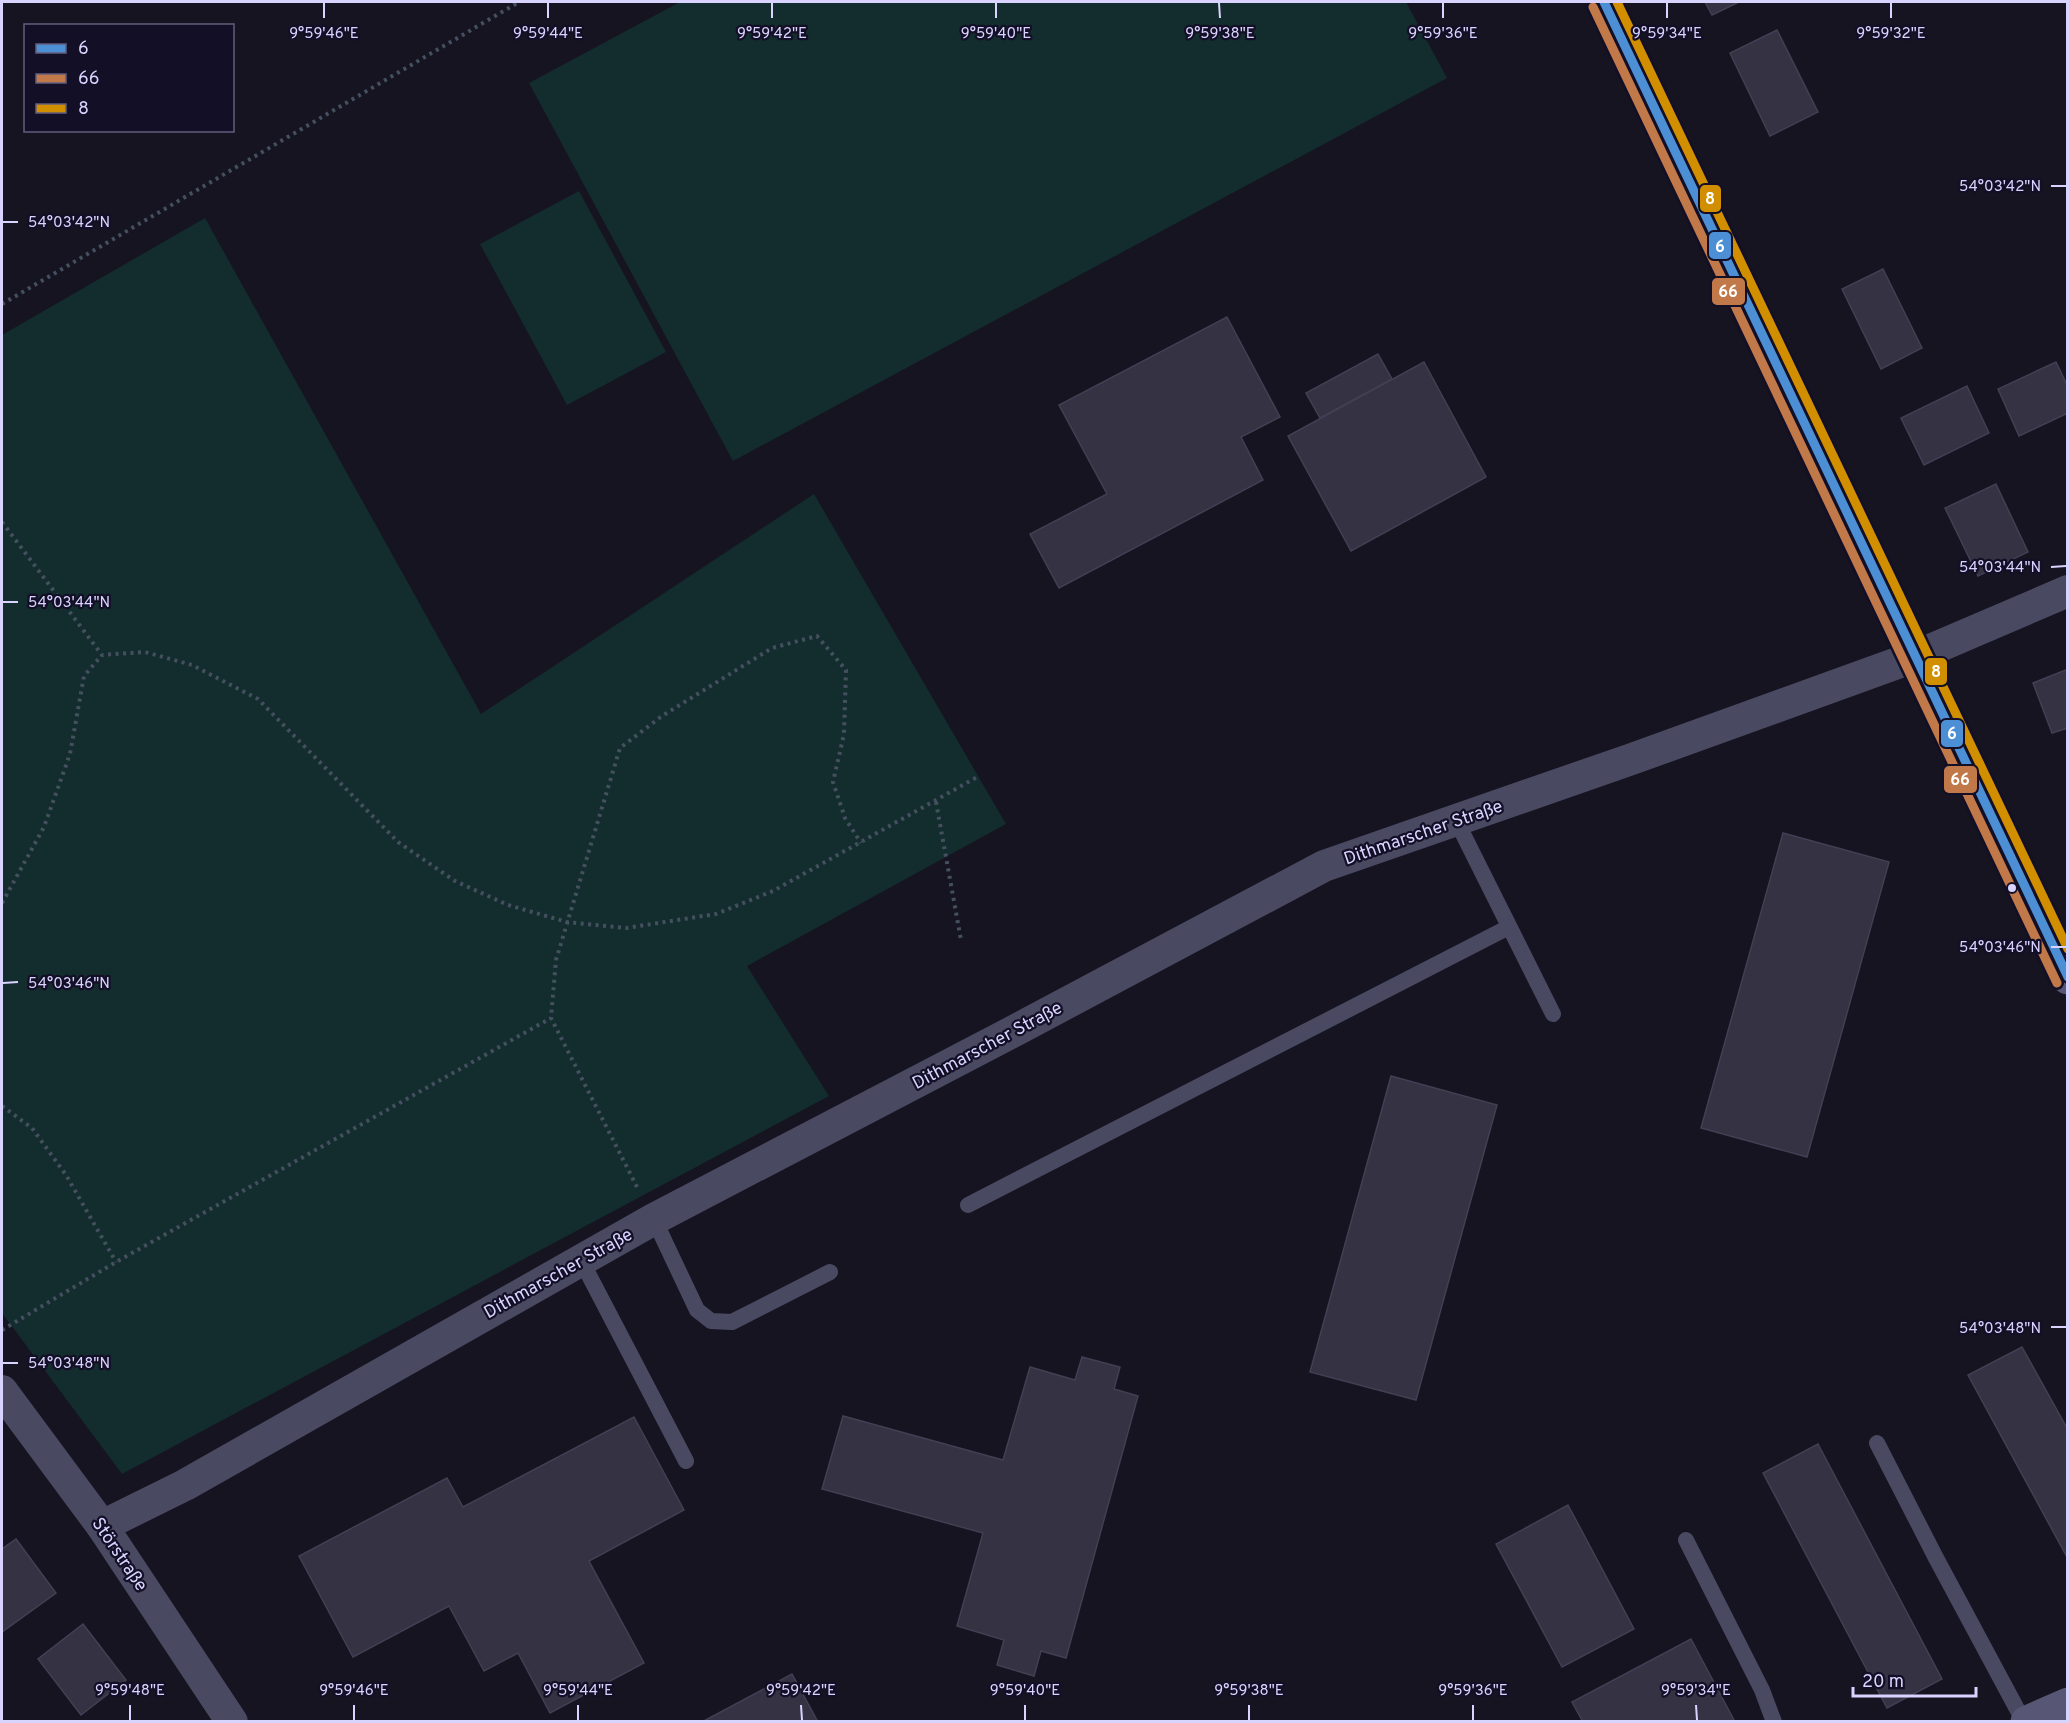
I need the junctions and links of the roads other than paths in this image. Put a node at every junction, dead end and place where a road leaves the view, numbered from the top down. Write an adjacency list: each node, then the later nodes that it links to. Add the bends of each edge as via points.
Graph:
1 (1604, 2): 3 (street)
2 (2067, 591): 3 (street, Dithmarscher Straße)
3 (1914, 657): 4 (street, Dithmarscher Straße); 6 (street)
4 (1456, 820): 5 (lane); 9 (street, Dithmarscher Straße, via 1324,866)
5 (1509, 927): 7 (lane); 8 (lane)
6 (2067, 978)
7 (1553, 1014)
8 (968, 1205)
9 (654, 1219): 10 (street, Dithmarscher Straße); 11 (lane, via 697,1310 711,1321 732,1322)
10 (581, 1260): 14 (lane); 15 (street, Dithmarscher Straße, via 185,1485)
11 (830, 1272)
12 (2, 1391): 15 (street, Störstraße)
13 (1877, 1443): 20 (lane)
14 (686, 1461)
15 (102, 1526): 18 (street, Störstraße)
16 (1686, 1540): 19 (lane, via 1762,1690)
17 (2067, 1704): 20 (street)
18 (232, 1722)
19 (1774, 1722)
20 (2025, 1722)

